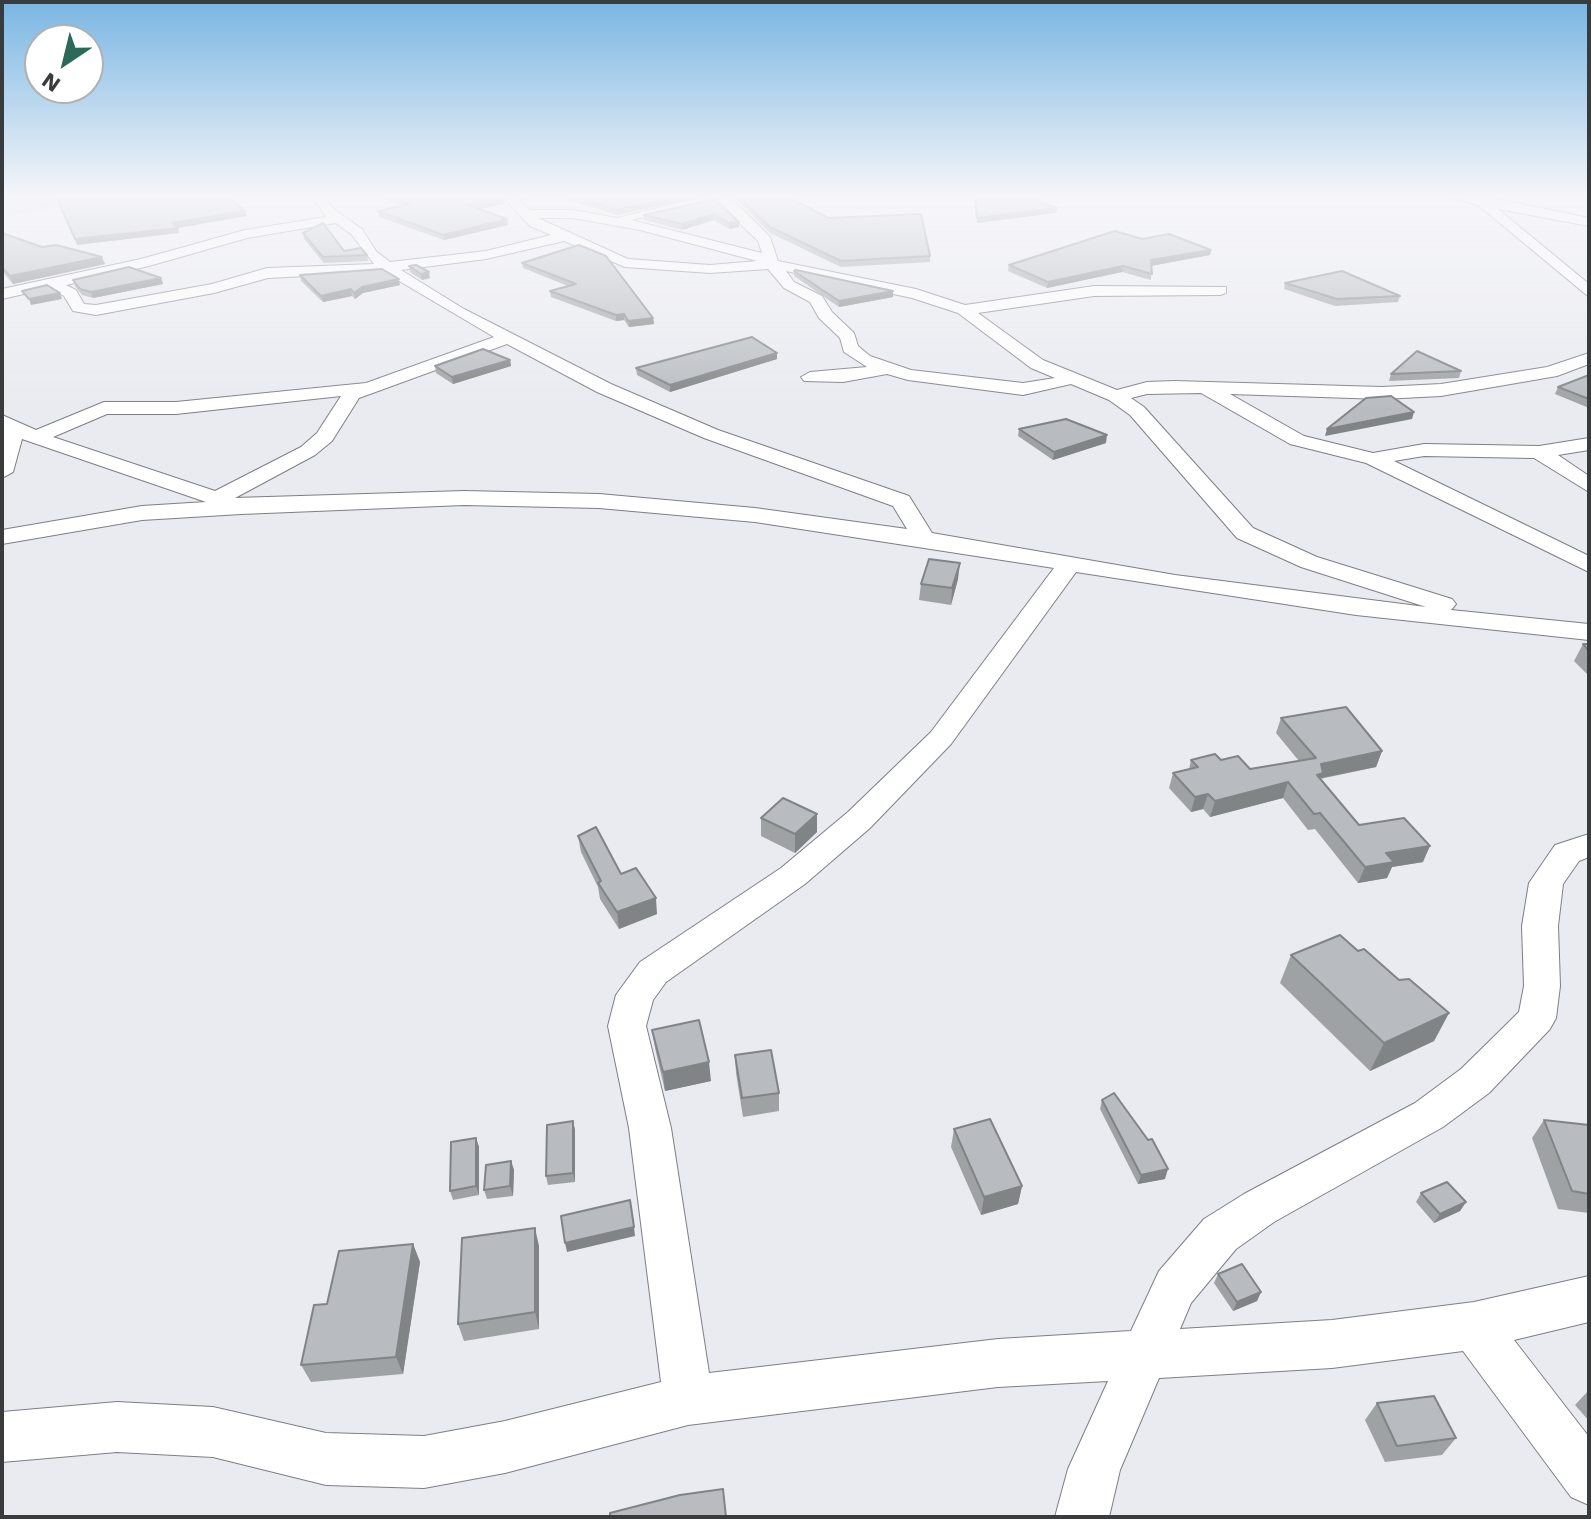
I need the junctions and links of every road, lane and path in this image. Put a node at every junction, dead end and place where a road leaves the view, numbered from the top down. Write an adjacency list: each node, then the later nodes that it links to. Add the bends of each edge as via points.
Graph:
1 (126, 267): 8 (street)
2 (386, 267): 8 (street, via 267,273 96,310 79,308 70,293); 13 (street)
3 (677, 267): 4 (street)
4 (726, 267)
5 (776, 267): 15 (street, via 789,285 819,302 848,337 850,348)
6 (798, 267): 12 (street)
7 (1559, 267): 10 (street)
8 (52, 283): 11 (street)
9 (1220, 290): 12 (street, via 1094,291)
10 (1589, 292)
11 (2, 294)
12 (964, 310): 17 (street, via 1009,346)
13 (508, 338): 18 (street); 31 (street, via 604,388 711,434 901,501)
14 (1589, 358): 19 (street, via 1551,372 1441,390)
15 (884, 369): 16 (street); 17 (street, via 1023,389)
16 (810, 377)
17 (1070, 378): 20 (street)
18 (365, 388): 22 (street, via 176,408 104,408); 28 (street, via 352,394 325,437 308,451)
19 (1206, 388): 20 (street, via 1147,388); 25 (street, via 1297,440)
20 (1116, 396): 34 (street, via 1137,411 1245,533 1309,562)
21 (8, 424): 22 (street); 26 (street)
22 (35, 438): 28 (street)
23 (1589, 444): 24 (street)
24 (1539, 452): 25 (street, via 1454,448); 27 (street)
25 (1373, 459): 33 (street)
26 (4, 464)
27 (1589, 486)
28 (217, 499): 29 (street)
29 (241, 507): 30 (street, via 142,513); 31 (street, via 464,498 599,501)
30 (2, 537)
31 (923, 538): 32 (street)
32 (1069, 565): 34 (street); 40 (street, via 941,738 859,820 793,876 653,972 635,995 627,1026 650,1128)
33 (1589, 565)
34 (1498, 622): 35 (street)
35 (1589, 632)
36 (1589, 845): 39 (street, via 1567,853 1546,883 1537,1018 1475,1081 1429,1115 1220,1234 1175,1287)
37 (1589, 1299): 38 (street)
38 (1474, 1326): 39 (street, via 1332,1344); 42 (street)
39 (1145, 1356): 40 (street, via 998,1363); 43 (street, via 1094,1469)
40 (688, 1400): 41 (street, via 424,1462 326,1459 213,1432 117,1427)
41 (2, 1437)
42 (1589, 1479)
43 (1082, 1517)

